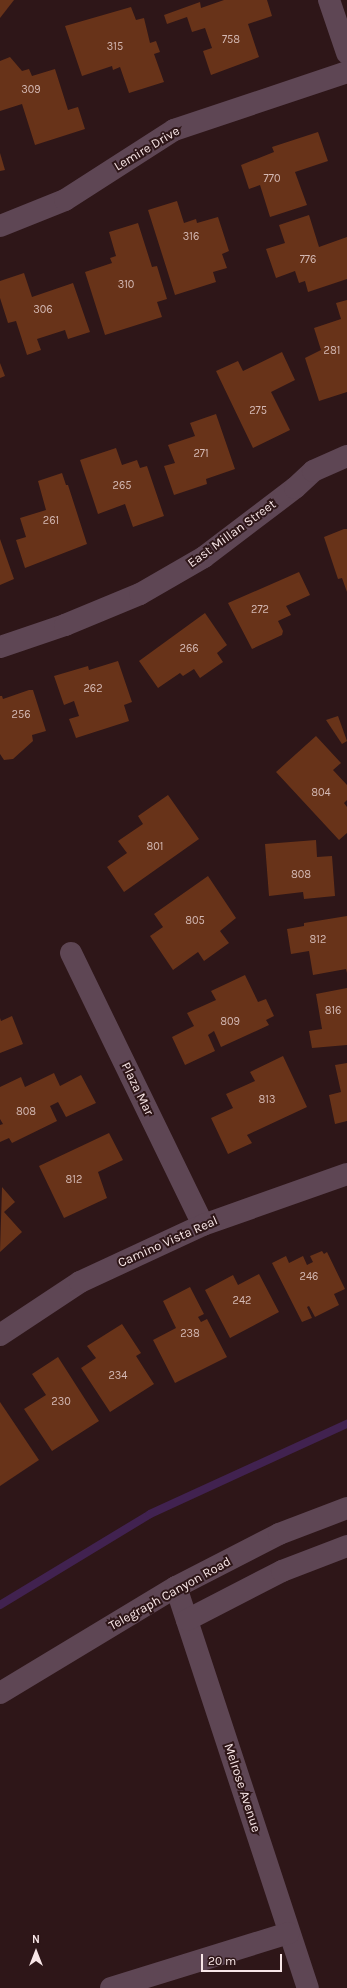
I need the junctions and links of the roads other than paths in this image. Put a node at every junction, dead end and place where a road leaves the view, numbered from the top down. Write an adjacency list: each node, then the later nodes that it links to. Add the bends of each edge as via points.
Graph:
1 (329, 0): 2 (street)
2 (347, 53)
3 (347, 72): 4 (street, Lemire Drive, via 174,130 65,200)
4 (0, 226)
5 (347, 456): 6 (street, East Millan Street, via 313,470 295,488 204,558 140,594 65,625)
6 (0, 646)
7 (71, 953): 9 (street, Plaza Mar)
8 (347, 1174): 9 (street, Camino Vista Real)
9 (203, 1225): 10 (street, Camino Vista Real, via 80,1282)
10 (0, 1335)
11 (347, 1508): 13 (street, Telegraph Canyon Road, via 279,1534)
12 (347, 1546): 14 (street, via 282,1571)
13 (176, 1587): 14 (street, Melrose Avenue); 15 (street, Telegraph Canyon Road)
14 (187, 1620): 16 (street, Melrose Avenue)
15 (0, 1693)
16 (289, 1933): 17 (street); 18 (street, Melrose Avenue)
17 (111, 1988)
18 (308, 1988)

